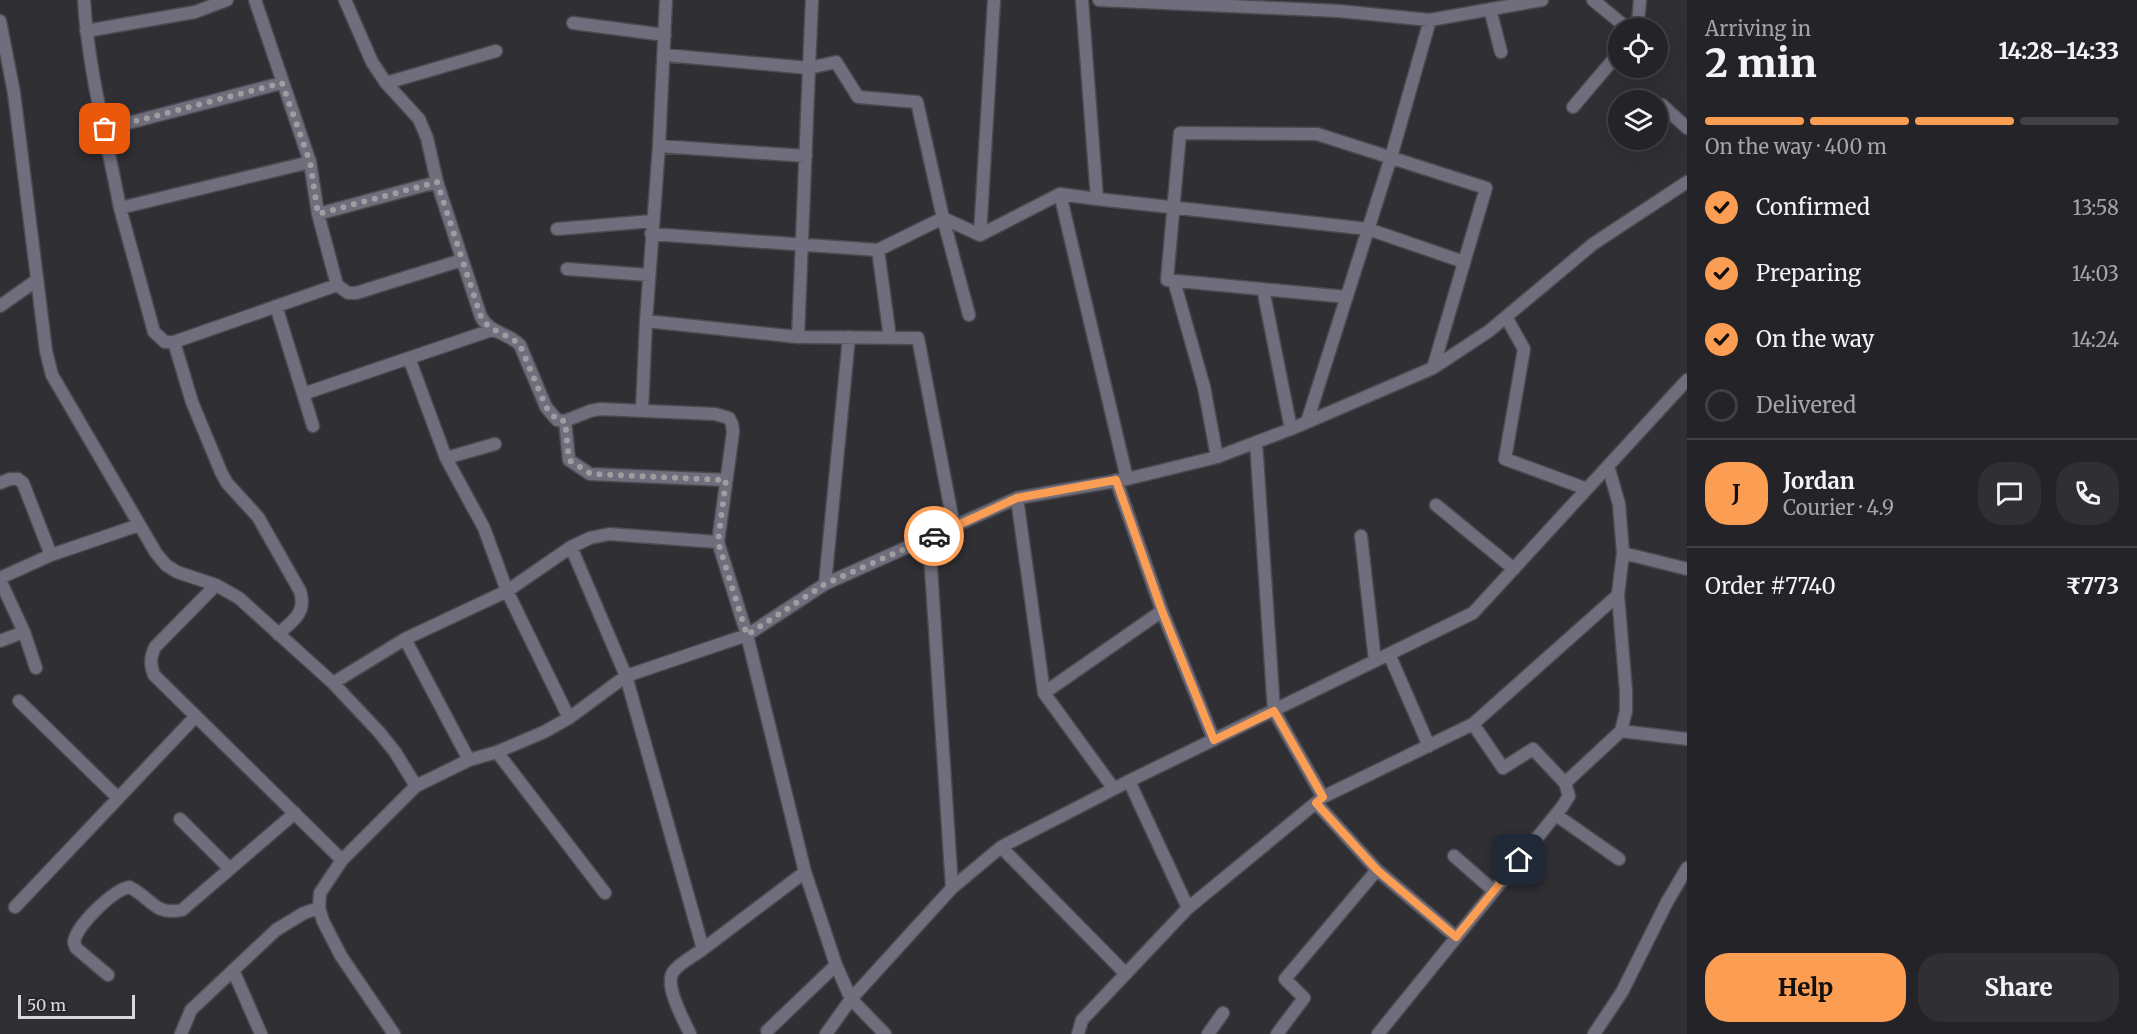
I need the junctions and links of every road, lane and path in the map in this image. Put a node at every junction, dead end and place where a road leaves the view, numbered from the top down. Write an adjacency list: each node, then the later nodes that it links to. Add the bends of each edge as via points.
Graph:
1 (84, 0): 22 (street)
2 (227, 0): 14 (street)
3 (255, 0): 29 (street)
4 (345, 0): 30 (street, via 372,62)
5 (666, 0): 23 (street)
6 (812, 0): 28 (street)
7 (994, 0): 53 (street)
8 (1082, 0): 44 (street)
9 (1099, 0): 13 (street)
10 (1542, 0): 16 (street)
11 (1593, 0): 17 (street)
12 (1640, 0): 18 (street)
13 (1309, 5): 15 (street)
14 (194, 6): 22 (street)
15 (1340, 6): 19 (street)
16 (1490, 9): 19 (street); 25 (street)
17 (1615, 18)
18 (1638, 18)
19 (1430, 20): 39 (street)
20 (0, 21): 31 (street)
21 (573, 23): 23 (street)
22 (86, 31): 36 (street)
23 (665, 35): 26 (street)
24 (496, 51): 30 (street)
25 (1501, 52)
26 (665, 55): 28 (street); 37 (street)
27 (1608, 66): 33 (street)
28 (810, 68): 38 (street); 48 (street, via 836,62 858,97 917,102)
29 (282, 83): 36 (street); 40 (street)
30 (386, 83): 41 (street, via 419,118)
31 (14, 93): 32 (street); 60 (street)
32 (0, 95)
33 (1573, 107)
34 (1668, 111): 35 (street)
35 (1687, 128)
36 (105, 129): 46 (street)
37 (659, 146): 38 (street); 49 (street)
38 (806, 156): 54 (street)
39 (1391, 157): 45 (street, via 1317,134 1180,133); 51 (street); 57 (street, via 1486,188)
40 (310, 162): 46 (street); 47 (street)
41 (437, 182): 47 (street); 56 (street)
42 (1687, 182): 68 (street, via 1593,244)
43 (1060, 194): 44 (street); 53 (street); 89 (street)
44 (1097, 199): 45 (street)
45 (1173, 207): 51 (street); 61 (street, via 1167,280)
46 (120, 208): 74 (street, via 154,332 165,342)
47 (318, 214): 62 (street)
48 (943, 218): 53 (street); 55 (street); 67 (street)
49 (653, 221): 50 (street); 52 (street)
50 (557, 229)
51 (1368, 229): 57 (street); 64 (street)
52 (651, 234): 54 (street); 59 (street)
53 (980, 236)
54 (802, 245): 55 (street); 71 (street)
55 (878, 250): 73 (street)
56 (462, 260): 62 (street, via 356,293); 70 (street, via 481,317)
57 (1464, 262): 76 (street)
58 (567, 269): 59 (street)
59 (649, 275): 69 (street)
60 (37, 280): 65 (street); 95 (street, via 45,351 52,375)
61 (1174, 281): 63 (street); 86 (street, via 1204,387)
62 (338, 285): 66 (street)
63 (1263, 289): 64 (street); 83 (street)
64 (1347, 297): 81 (street)
65 (0, 306)
66 (276, 306): 74 (street); 78 (street)
67 (969, 315)
68 (1506, 317): 76 (street); 92 (street, via 1524,349 1504,459)
69 (646, 321): 71 (street); 79 (street)
70 (492, 330): 75 (street); 80 (street, via 520,345 546,407 557,420)
71 (798, 337): 72 (street)
72 (849, 337): 73 (street); 106 (street)
73 (890, 338): 96 (street, via 918,338)
74 (174, 342): 112 (street, via 192,402 221,472 258,517 300,591 303,601 298,617)
75 (410, 358): 78 (street); 87 (street)
76 (1433, 368): 81 (street)
77 (1687, 380): 88 (street)
78 (303, 394): 82 (street)
79 (642, 410): 80 (street, via 590,411); 90 (street, via 729,418 733,432)
80 (565, 421): 90 (street, via 569,460 591,474)
81 (1307, 422): 83 (street)
82 (313, 426)
83 (1291, 429): 84 (street)
84 (1256, 442): 86 (street); 123 (street)
85 (495, 444): 87 (street)
86 (1217, 457): 89 (street)
87 (446, 459): 108 (street, via 484,528)
88 (1608, 466): 92 (street); 101 (street, via 1619,504)
89 (1122, 479): 93 (street); 110 (street)
90 (726, 480): 99 (street)
91 (0, 483): 102 (street, via 18,478 22,483)
92 (1587, 489): 104 (street)
93 (1017, 498): 96 (street); 121 (street)
94 (1436, 505): 104 (street)
95 (139, 525): 102 (street); 107 (street, via 166,564 177,572)
96 (954, 527): 98 (street)
97 (1360, 536): 117 (street)
98 (929, 538): 106 (street); 150 (street)
99 (718, 542): 100 (street, via 609,534); 113 (street)
100 (571, 547): 108 (street); 119 (street)
101 (1623, 553): 103 (street); 109 (street)
102 (51, 555): 105 (street)
103 (1687, 568)
104 (1514, 569): 116 (street, via 1473,613)
105 (0, 579): 111 (street)
106 (825, 584): 113 (street)
107 (216, 585): 112 (street, via 239,598); 124 (street, via 151,656 154,675)
108 (507, 591): 114 (street); 125 (street)
109 (1618, 595): 126 (street); 127 (street, via 1626,691)
110 (1162, 611): 121 (street); 129 (street)
111 (24, 632): 115 (street); 118 (street)
112 (278, 634): 120 (street)
113 (747, 635): 119 (street); 149 (street)
114 (405, 639): 120 (street); 132 (street)
115 (0, 641)
116 (1389, 654): 117 (street); 130 (street)
117 (1375, 661): 123 (street)
118 (36, 668)
119 (626, 676): 125 (street); 157 (street)
120 (333, 683): 135 (street, via 380,732)
121 (1044, 693): 136 (street)
122 (19, 700): 137 (street)
123 (1274, 711): 129 (street); 138 (street)
124 (196, 716): 137 (street); 139 (street)
125 (569, 718): 131 (street)
126 (1473, 724): 130 (street); 134 (street, via 1503,768 1533,749)
127 (1621, 731): 128 (street); 134 (street)
128 (1687, 739)
129 (1214, 740): 133 (street)
130 (1430, 746): 138 (street)
131 (497, 752): 132 (street); 152 (street)
132 (469, 760): 135 (street)
133 (1129, 781): 136 (street); 155 (street)
134 (1566, 783): 140 (street, via 1569,796)
135 (416, 786): 144 (street)
136 (1114, 789): 142 (street)
137 (118, 798): 153 (street)
138 (1320, 800): 148 (street); 155 (street)
139 (295, 813): 144 (street); 147 (street)
140 (1556, 815): 145 (street); 151 (street)
141 (180, 819): 147 (street)
142 (1001, 848): 150 (street); 160 (street)
143 (1454, 855): 151 (street)
144 (342, 860): 154 (street, via 320,893)
145 (1619, 860)
146 (1687, 868): 175 (street, via 1622,992)
147 (230, 869): 161 (street, via 182,910 171,913 157,908 129,887 113,894 80,928 74,942)
148 (1377, 870): 156 (street); 173 (street, via 1285,979 1304,998)
149 (805, 872): 157 (street); 158 (street)
150 (952, 888): 162 (street)
151 (1494, 891): 156 (street)
152 (605, 892)
153 (15, 907)
154 (319, 908): 159 (street, via 276,930); 167 (street, via 341,956)
155 (1188, 908): 160 (street)
156 (1456, 937): 174 (street)
157 (703, 949): 168 (street, via 670,978 670,989)
158 (836, 965): 162 (street); 164 (street)
159 (233, 970): 165 (street, via 191,1010); 166 (street)
160 (1126, 974): 171 (street, via 1082,1020)
161 (108, 975)
162 (851, 999): 169 (street); 170 (street)
163 (1223, 1013): 172 (street)
164 (767, 1031)
165 (181, 1034)
166 (261, 1034)
167 (394, 1034)
168 (690, 1034)
169 (826, 1034)
170 (885, 1034)
171 (1078, 1034)
172 (1208, 1034)
173 (1277, 1034)
174 (1378, 1034)
175 (1594, 1034)

